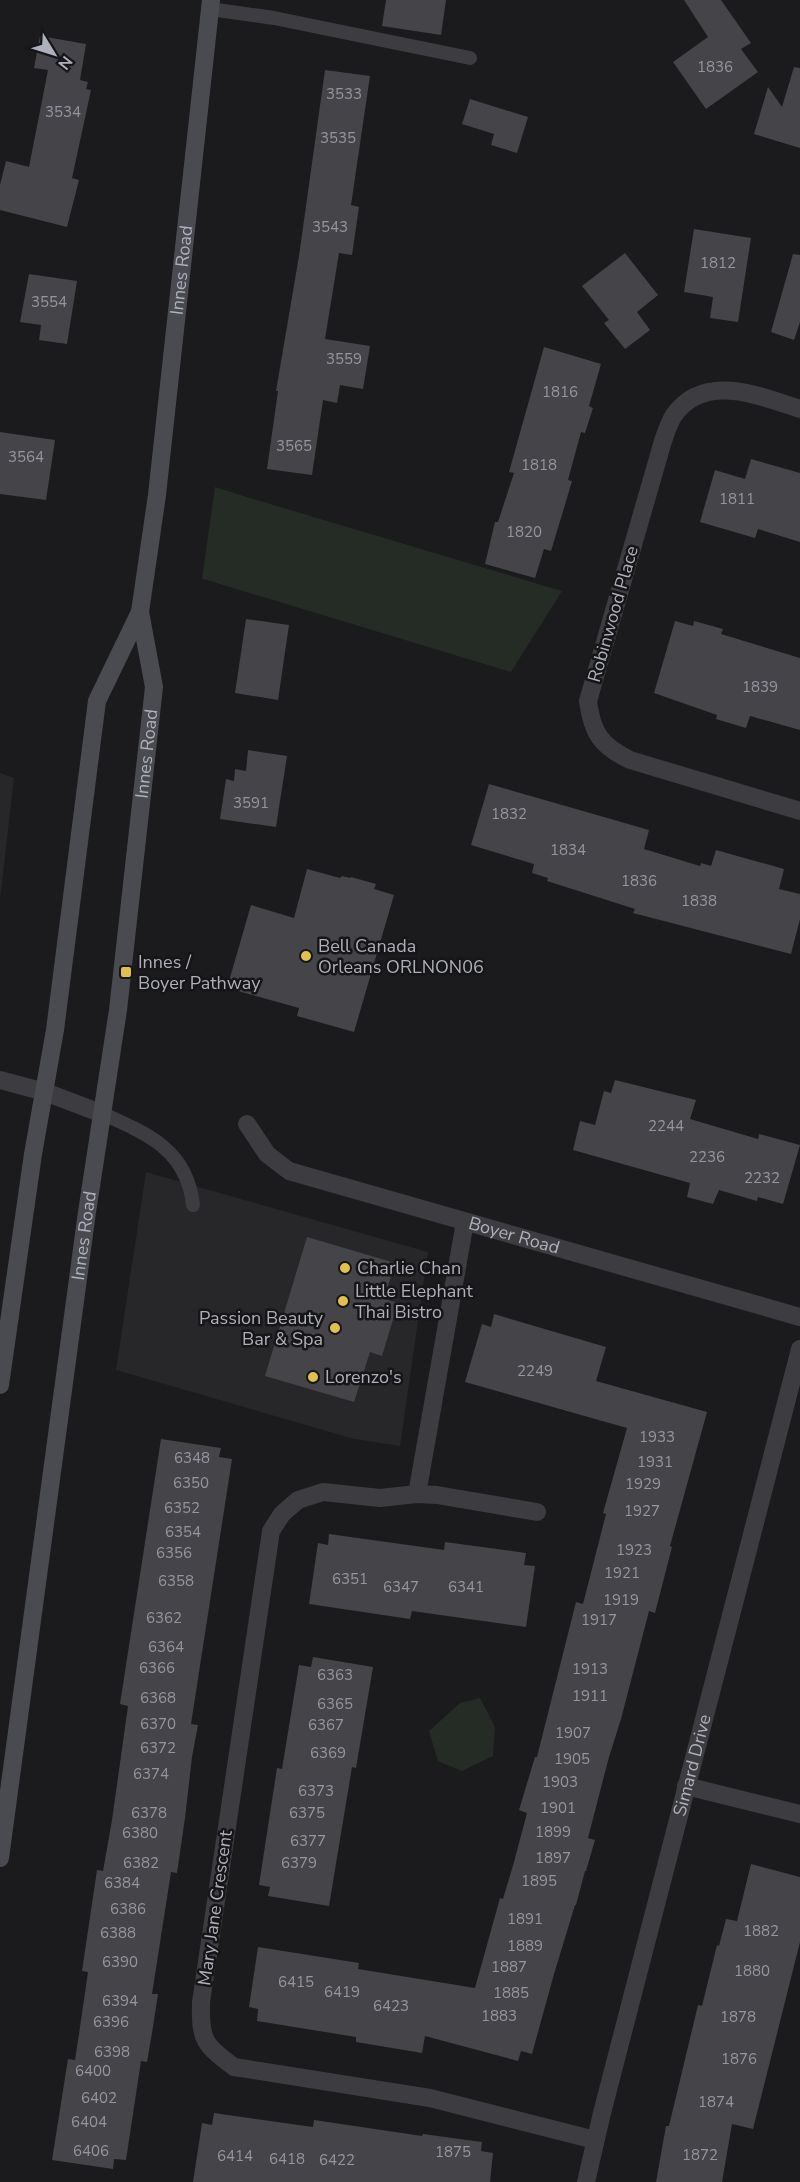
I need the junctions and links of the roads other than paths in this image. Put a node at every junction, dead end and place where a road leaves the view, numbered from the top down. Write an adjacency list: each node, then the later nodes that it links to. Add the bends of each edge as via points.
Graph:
1 (211, 4): 2 (lane); 4 (main road, Innes Road)
2 (470, 58)
3 (800, 409): 5 (street, Robinwood Place, via 731,390 712,390 692,397 673,415 588,701 599,738 613,752)
4 (140, 612): 7 (main road, Innes Road, via 97,701); 8 (main road, Innes Road, via 154,687)
5 (800, 811)
6 (0, 1080): 7 (street)
7 (45, 1092): 8 (street); 14 (main road, Innes Road)
8 (103, 1114): 10 (lane, via 154,1139 172,1155 187,1176); 19 (main road, Innes Road)
9 (247, 1124): 11 (street, Boyer Road, via 267,1154 290,1171)
10 (193, 1205)
11 (465, 1222): 12 (street, Boyer Road); 15 (street)
12 (800, 1317)
13 (800, 1349): 17 (street, Simard Drive)
14 (0, 1385)
15 (417, 1494): 16 (street, Mary Jane Crescent); 20 (street, Mary Jane Crescent, via 380,1498 323,1492 298,1500 271,1531 209,1945 201,2029 211,2049 234,2067 430,2098)
16 (537, 1512)
17 (686, 1786): 18 (street); 20 (street, Simard Drive)
18 (800, 1814)
19 (0, 1858)
20 (595, 2140): 21 (street, Simard Drive)
21 (586, 2182)

